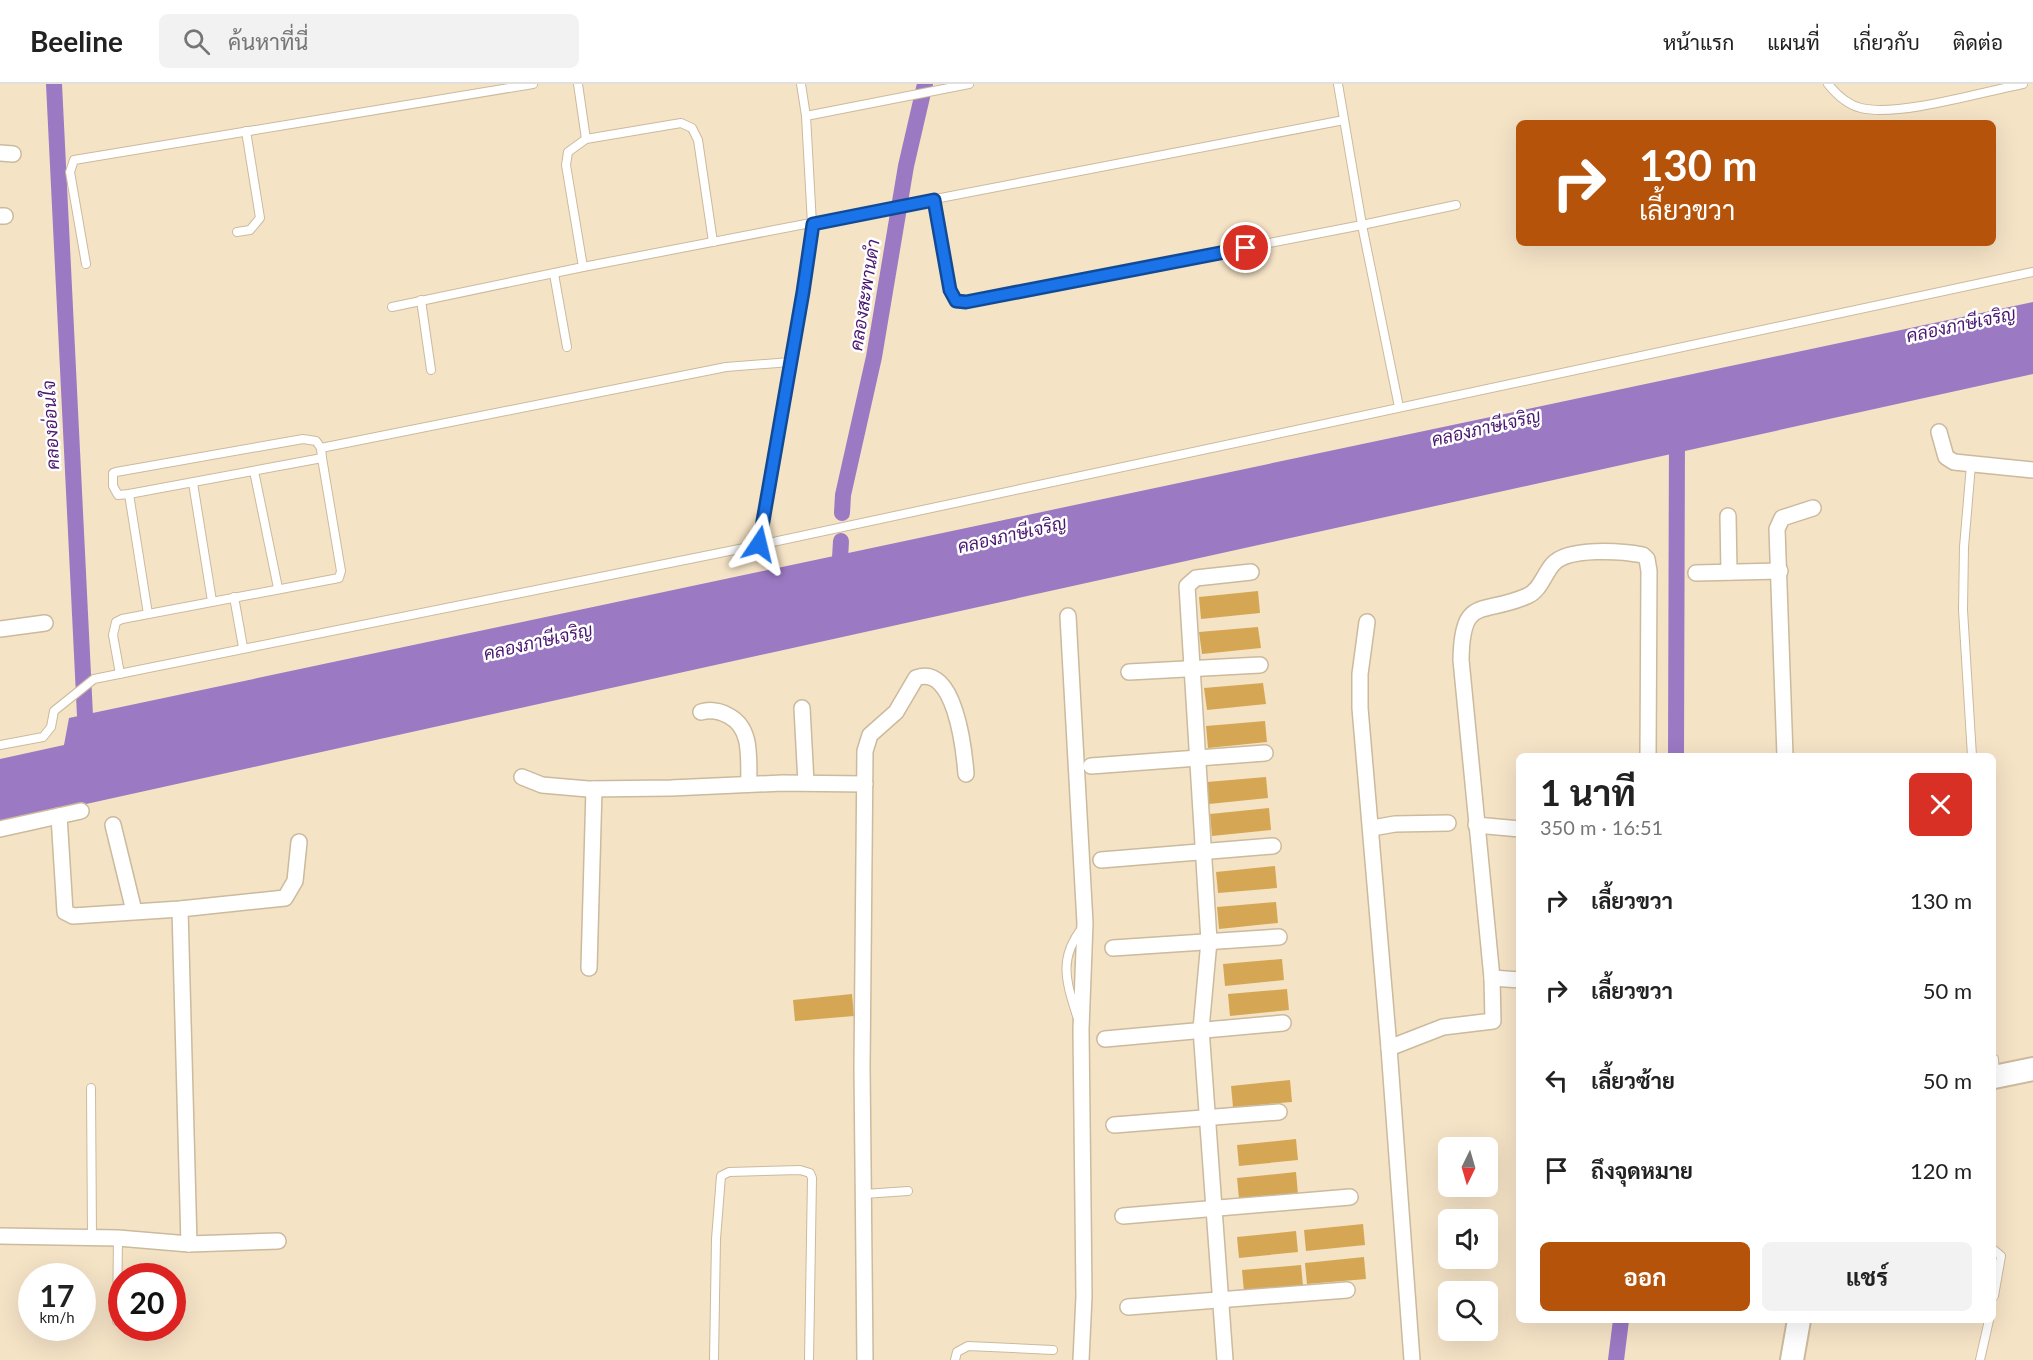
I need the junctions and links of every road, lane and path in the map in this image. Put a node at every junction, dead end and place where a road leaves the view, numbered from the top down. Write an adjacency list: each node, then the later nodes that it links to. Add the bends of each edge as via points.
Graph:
1 (532, 84): 10 (lane)
2 (578, 84): 11 (lane)
3 (801, 84): 8 (lane)
4 (969, 84): 8 (lane)
5 (1338, 84): 9 (lane)
6 (1828, 84): 7 (lane, via 1859,108 1880,111)
7 (2023, 84)
8 (806, 116): 14 (lane)
9 (1344, 120): 12 (lane); 15 (lane)
10 (246, 131): 16 (lane, via 260,218 250,231); 18 (lane, via 74,160 70,172)
11 (586, 139): 17 (lane, via 681,123 692,128 698,140); 19 (lane, via 568,152 566,165)
12 (934, 200): 14 (lane); 15 (lane, via 950,290 956,301 966,302)
13 (1456, 205): 15 (lane)
14 (813, 224): 17 (lane); 25 (lane)
15 (1362, 225): 27 (lane)
16 (237, 232)
17 (713, 242): 19 (lane)
18 (86, 264)
19 (583, 267): 21 (lane)
20 (2033, 272): 27 (lane)
21 (554, 274): 22 (lane); 24 (lane)
22 (421, 300): 23 (lane); 26 (lane)
23 (392, 307)
24 (567, 347)
25 (790, 362): 29 (lane, via 726,367); 38 (lane)
26 (431, 370)
27 (1399, 407): 38 (lane)
28 (1939, 432): 31 (street, via 1947,458)
29 (321, 448): 30 (lane); 35 (lane, via 312,439 303,439 113,473 115,492)
30 (322, 458): 33 (lane); 43 (lane, via 341,575)
31 (1971, 465): 32 (street); 62 (lane, via 1963,610)
32 (2033, 470)
33 (254, 471): 34 (lane); 43 (lane)
34 (193, 483): 35 (lane); 45 (lane)
35 (129, 494): 46 (lane)
36 (1813, 507): 39 (street, via 1789,514 1779,523)
37 (1728, 516): 41 (street)
38 (759, 544): 51 (lane)
39 (1780, 571): 41 (street); 61 (street)
40 (1251, 572): 53 (street, via 1196,578 1187,585)
41 (1729, 572): 42 (street)
42 (1696, 573)
43 (278, 588): 44 (lane)
44 (234, 597): 45 (lane); 51 (lane)
45 (212, 601): 46 (lane)
46 (148, 614): 55 (lane, via 117,622 113,635)
47 (1068, 616): 124 (street, via 1085,923 1081,1029 1084,1296)
48 (1367, 622): 76 (street, via 1360,708)
49 (45, 623): 50 (street)
50 (0, 629)
51 (243, 647): 55 (lane)
52 (1260, 665): 53 (street)
53 (1191, 669): 54 (street); 63 (street)
54 (1129, 672)
55 (120, 674): 58 (lane, via 94,679 54,711 51,727 43,736)
56 (802, 708): 67 (street)
57 (701, 712): 68 (street, via 722,712 738,720 744,729)
58 (0, 745)
59 (1265, 753): 63 (street)
60 (1648, 753): 75 (street, via 1647,559 1643,555 1604,551 1562,557 1528,596 1480,608 1471,613 1465,625 1461,660)
61 (1785, 753)
62 (1972, 753)
63 (1197, 759): 64 (street); 81 (street)
64 (1091, 766)
65 (966, 774): 69 (street, via 963,744 951,703 938,680 922,676 916,678 896,712 870,735 865,751)
66 (522, 777): 70 (street, via 542,784)
67 (806, 783): 68 (street); 69 (street)
68 (749, 784): 70 (street)
69 (865, 784): 102 (street)
70 (594, 789): 88 (street)
71 (81, 811): 72 (street)
72 (59, 816): 78 (street); 84 (street, via 65,912 73,916)
73 (1448, 823): 76 (street)
74 (113, 825): 84 (street)
75 (1476, 825): 77 (street); 89 (street)
76 (1372, 828): 94 (street)
77 (1516, 828)
78 (0, 829)
79 (299, 842): 83 (street, via 296,881 285,898)
80 (1272, 846): 81 (street)
81 (1203, 850): 82 (street); 86 (street)
82 (1101, 860)
83 (180, 909): 84 (street); 110 (street)
84 (134, 911)
85 (1280, 937): 86 (street)
86 (1209, 941): 87 (street); 92 (street)
87 (1113, 948)
88 (589, 968)
89 (1492, 978): 90 (street); 94 (street, via 1493,1021 1443,1027)
90 (1516, 980)
91 (1283, 1023): 92 (street)
92 (1202, 1029): 93 (street); 99 (street)
93 (1105, 1039)
94 (1389, 1048): 126 (street)
95 (2033, 1069): 96 (street)
96 (1996, 1071)
97 (91, 1088): 107 (lane)
98 (1279, 1112): 99 (street)
99 (1208, 1118): 100 (street); 104 (street)
100 (1114, 1125)
101 (909, 1191): 102 (lane)
102 (864, 1194): 122 (street)
103 (1350, 1197): 104 (street)
104 (1215, 1210): 105 (street); 115 (street)
105 (1123, 1216)
106 (0, 1236): 107 (street)
107 (92, 1238): 108 (street)
108 (118, 1238): 110 (street); 112 (lane)
109 (278, 1241): 110 (street)
110 (189, 1244)
111 (1996, 1252): 113 (lane, via 2001,1256)
112 (118, 1263)
113 (1996, 1285)
114 (1347, 1290): 115 (street)
115 (1221, 1299): 116 (street); 125 (street)
116 (1128, 1307)
117 (1798, 1323): 127 (street)
118 (1988, 1323): 128 (lane)
119 (1053, 1350): 123 (lane, via 968,1347 957,1352)
120 (714, 1360): 121 (lane, via 721,1176 729,1172 801,1170 812,1178)
121 (809, 1360)
122 (865, 1360)
123 (955, 1360)
124 (1081, 1360)
125 (1225, 1360)
126 (1412, 1360)
127 (1792, 1360)
128 (1980, 1360)

